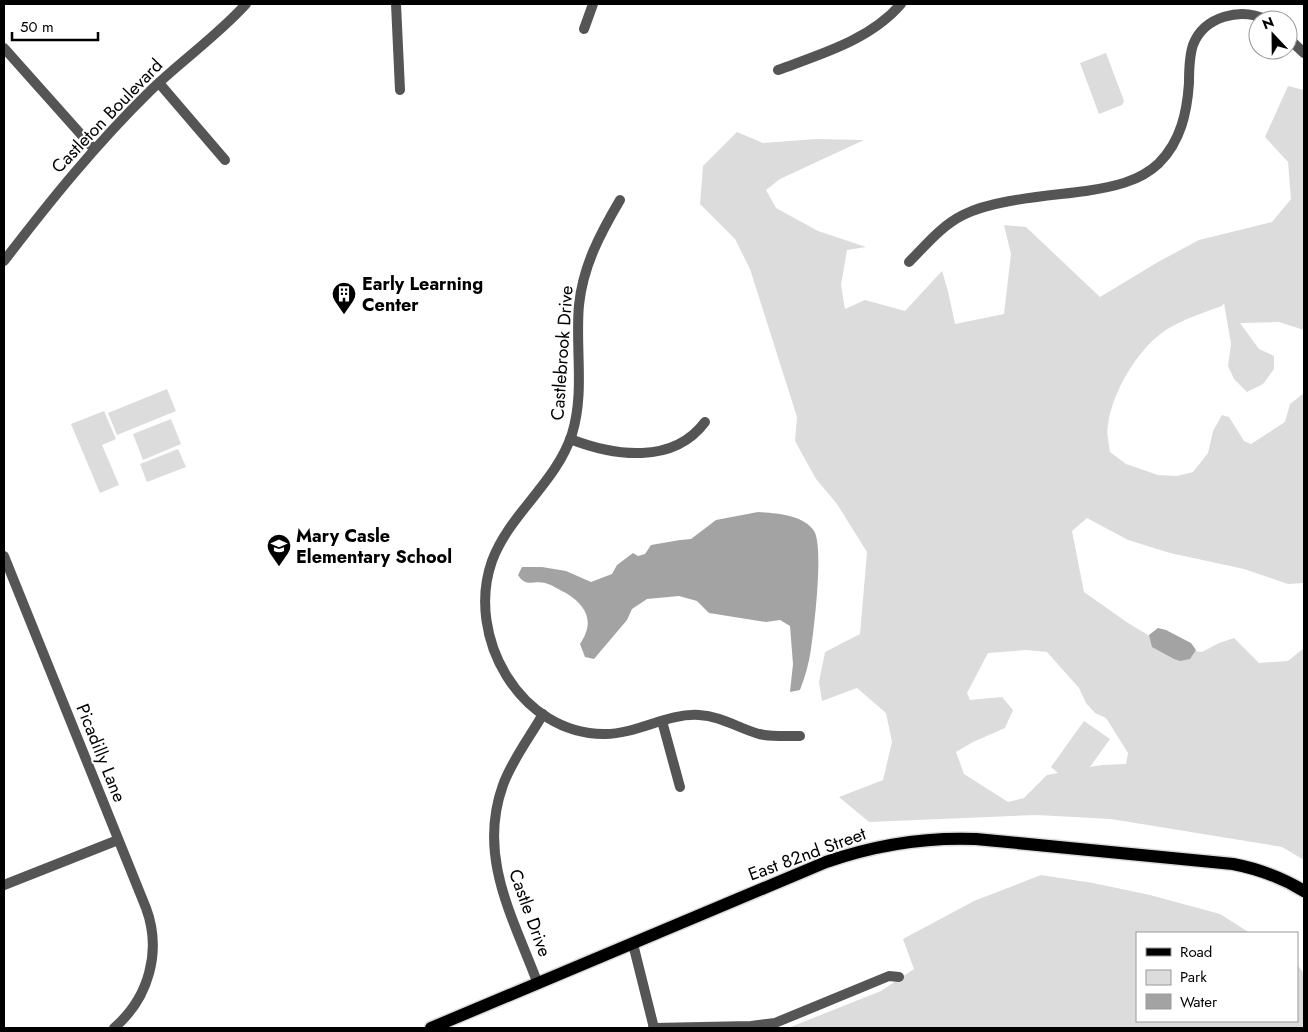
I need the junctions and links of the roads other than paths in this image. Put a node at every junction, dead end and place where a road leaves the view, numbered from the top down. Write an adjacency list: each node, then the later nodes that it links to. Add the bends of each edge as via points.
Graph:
1 (246, 4): 9 (street, Castleton Boulevard)
2 (396, 4): 10 (street)
3 (593, 4): 6 (street)
4 (902, 4): 8 (street, via 857,38)
5 (1248, 15): 15 (street, via 1234,14 1212,22 1193,44 1186,110 1179,133 1166,154 1148,172 1112,187 993,205 965,214 945,226)
6 (584, 29)
7 (4, 48): 11 (street)
8 (778, 70)
9 (159, 83): 11 (street, Castleton Boulevard); 12 (street)
10 (400, 90)
11 (94, 149): 14 (street, Castleton Boulevard)
12 (225, 160)
13 (620, 200): 17 (street, Castlebrook Drive, via 595,244 583,279 578,322 578,405)
14 (4, 261)
15 (909, 262)
16 (705, 422): 17 (street, via 688,439 668,450 638,454 612,452)
17 (570, 439): 19 (street, Castlebrook Drive, via 554,470 502,540 492,560 486,593 487,626 496,657 517,690)
18 (4, 556): 23 (street, Picadilly Lane)
19 (543, 714): 20 (street, Castlebrook Drive, via 569,728 595,734 616,733); 28 (street, Castle Drive, via 504,784 495,814 493,836 500,883)
20 (662, 722): 21 (street, Castlebrook Drive, via 685,715 700,715 716,717 759,734); 22 (street)
21 (800, 736)
22 (680, 786)
23 (118, 840): 24 (street); 29 (street, Picadilly Lane, via 149,918 153,939 151,966 143,991)
24 (4, 885)
25 (1304, 891): 26 (main road, East 82nd Street, via 1267,872 1233,864 976,839 929,839 877,847 826,862)
26 (633, 944): 28 (main road, East 82nd Street); 31 (street)
27 (899, 977): 31 (street, via 889,976 771,1024)
28 (538, 984): 30 (main road, East 82nd Street)
29 (114, 1028)
30 (431, 1028)
31 (654, 1028)

